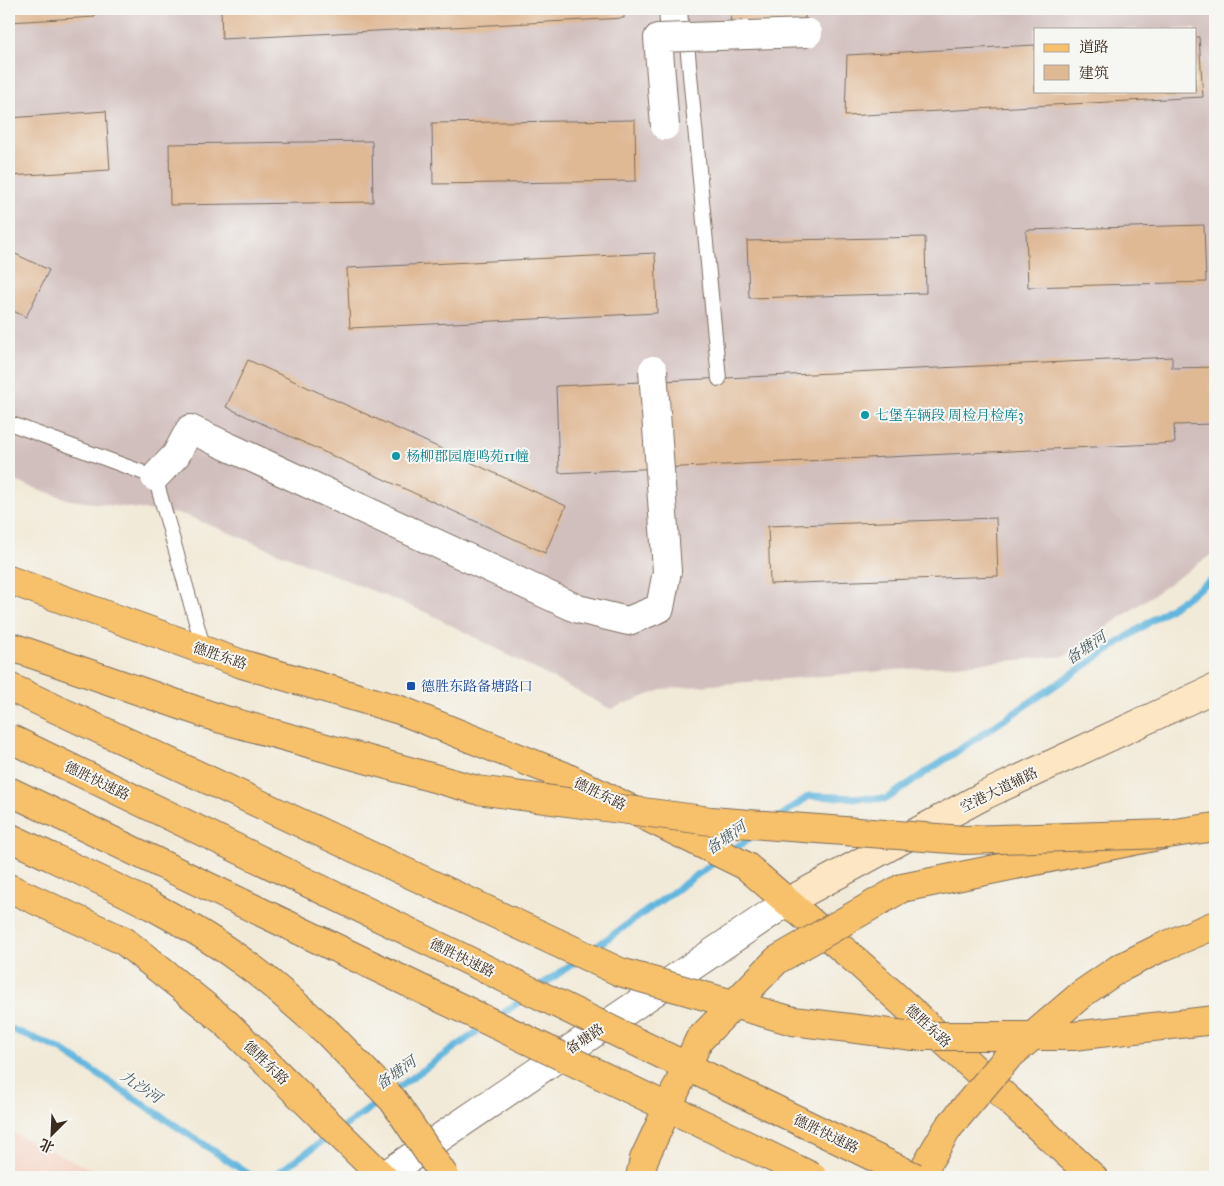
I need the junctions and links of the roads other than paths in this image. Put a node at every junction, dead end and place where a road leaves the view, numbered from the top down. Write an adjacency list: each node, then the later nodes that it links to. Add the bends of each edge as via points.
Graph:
1 (673, 9): 4 (street)
2 (684, 9): 7 (lane)
3 (808, 33): 4 (street, bridge)
4 (675, 37): 5 (street, bridge, via 658,38)
5 (665, 126)
6 (653, 370): 9 (street, bridge, via 666,571 660,608 628,621 578,608 190,429 176,455)
7 (719, 378)
8 (9, 423): 9 (lane)
9 (155, 477): 12 (lane)
10 (9, 580): 12 (main road, 德胜东路)
11 (9, 646): 18 (main road, bridge, via 218,718 477,790 711,821 964,840)
12 (204, 650): 21 (main road, 德胜东路, via 400,710 564,776 746,866)
13 (9, 688): 23 (main road, bridge, via 620,972 793,1021 913,1036 1074,1036)
14 (1215, 688): 21 (main road, 空港大道辅路, via 985,795)
15 (9, 738): 30 (main road, 德胜快速路, bridge)
16 (9, 791): 29 (main road, bridge)
17 (1215, 827): 18 (main road)
18 (1168, 834): 28 (main road, bridge, via 902,888 777,960 699,1040 644,1159)
19 (9, 837): 24 (main road, via 188,926 250,967)
20 (9, 888): 25 (main road, 德胜东路, via 124,941 224,1022)
21 (788, 902): 25 (street, 备塘路); 32 (main road, 德胜东路)
22 (1215, 925): 31 (main road, bridge, via 1118,969 1083,993 1008,1057 948,1128)
23 (1215, 1020)
24 (326, 1031): 26 (main road, bridge, via 390,1114); 27 (main road, bridge, via 393,1100)
25 (382, 1177)
26 (425, 1177)
27 (444, 1177)
28 (640, 1177)
29 (813, 1177)
30 (915, 1177)
31 (919, 1177)
32 (1093, 1177)

